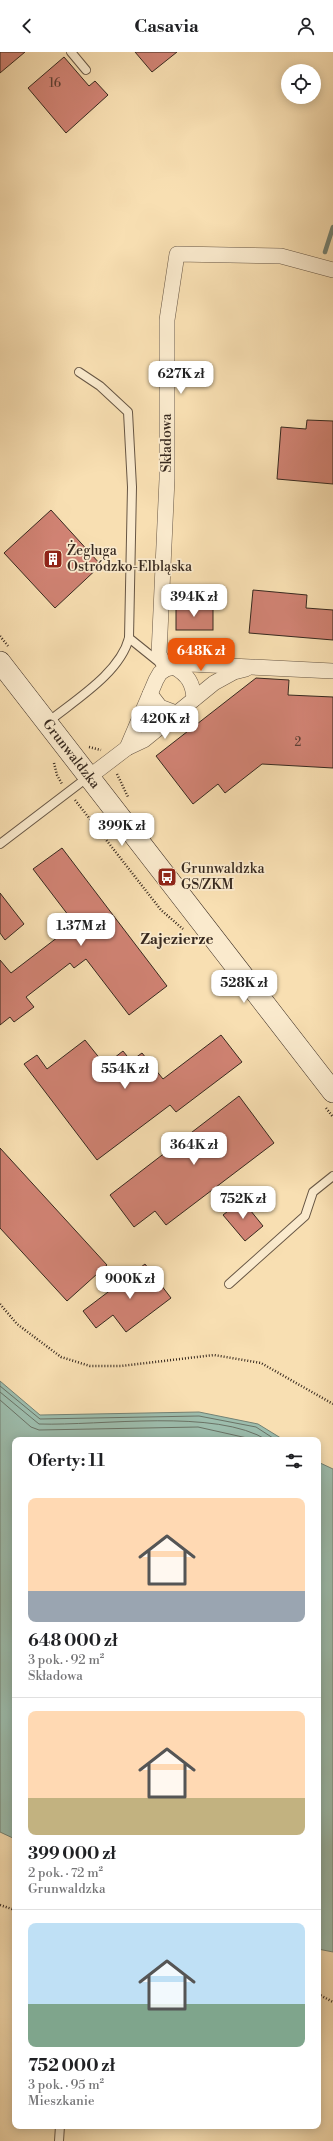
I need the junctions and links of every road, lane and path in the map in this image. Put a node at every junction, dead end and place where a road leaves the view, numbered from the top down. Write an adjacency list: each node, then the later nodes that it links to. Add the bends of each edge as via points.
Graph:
1 (71, 52): 2 (lane)
2 (86, 70)
3 (333, 270): 8 (street, Składowa, via 281,256 177,254 167,320 167,479 159,654)
4 (79, 372): 5 (lane, via 100,386 128,412 132,487)
5 (130, 638): 8 (lane); 13 (lane, via 126,649 110,672)
6 (0, 662): 13 (main road, Grunwaldzka)
7 (254, 666): 8 (street, via 190,664); 9 (street); 11 (street, via 234,672 214,683)
8 (170, 668): 10 (street, via 160,673); 11 (street, via 184,673 191,681)
9 (333, 671)
10 (150, 694): 12 (street, via 160,707); 14 (street)
11 (194, 699): 12 (street)
12 (176, 713): 14 (street, via 144,740)
13 (47, 723): 16 (main road, Grunwaldzka)
14 (127, 748): 16 (street)
15 (50, 757): 17 (path, via 60,781)
16 (89, 777): 17 (lane); 20 (main road, Grunwaldzka)
17 (68, 792): 18 (lane); 19 (path, via 160,910)
18 (0, 844)
19 (189, 934)
20 (328, 1098): 21 (path)
21 (333, 1117)
22 (333, 1176): 23 (lane, via 313,1192 305,1216)
23 (229, 1284)
24 (0, 1304): 25 (path, via 17,1324 61,1357 90,1366 121,1366 214,1355 261,1363)
25 (333, 1404)
26 (0, 1905): 27 (path)
27 (12, 1909)
28 (321, 1996): 29 (path)
29 (333, 2002)
30 (60, 2129): 31 (lane)
31 (59, 2141)

